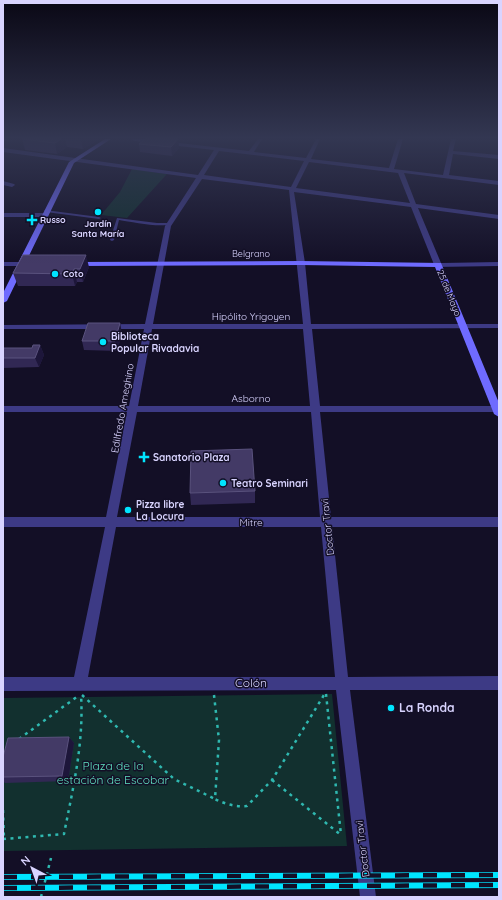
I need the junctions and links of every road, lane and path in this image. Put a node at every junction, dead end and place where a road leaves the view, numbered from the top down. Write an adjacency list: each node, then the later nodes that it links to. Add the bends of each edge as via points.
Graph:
1 (63, 181): 12 (main road)
2 (197, 181): 16 (street, Edilfredo Ameghino)
3 (235, 181): 10 (street)
4 (296, 181): 10 (street)
5 (404, 181): 11 (street, 25 de Mayo)
6 (484, 181): 8 (street)
7 (3, 183): 9 (street)
8 (499, 183)
9 (12, 185)
10 (292, 189): 11 (street); 18 (street, Doctor Travi)
11 (413, 205): 14 (street); 24 (street, 25 de Mayo)
12 (45, 213): 13 (street); 15 (lane); 20 (main road)
13 (3, 215)
14 (499, 217)
15 (99, 218)
16 (169, 224): 17 (lane, via 118,219); 22 (street, Edilfredo Ameghino)
17 (112, 240)
18 (301, 263): 22 (main road, Belgrano); 24 (main road, Belgrano); 26 (street, Doctor Travi)
19 (3, 264): 20 (street)
20 (25, 264): 25 (main road)
21 (68, 264): 22 (main road, Belgrano)
22 (161, 264): 28 (street, Edilfredo Ameghino)
23 (499, 264): 24 (street, Belgrano)
24 (438, 265): 29 (main road, 25 de Mayo)
25 (3, 301)
26 (306, 326): 28 (street, Hipólito Yrigoyen); 29 (street, Hipólito Yrigoyen); 32 (street, Doctor Travi)
27 (499, 326): 29 (street, Hipólito Yrigoyen)
28 (148, 327): 30 (street, Hipólito Yrigoyen); 31 (street, Edilfredo Ameghino)
29 (463, 327): 34 (main road, 25 de Mayo)
30 (3, 328)
31 (134, 409): 32 (street, Asborno); 33 (street, Asborno); 35 (street, Edilfredo Ameghino)
32 (315, 409): 34 (street, Asborno); 37 (street, Doctor Travi)
33 (3, 410)
34 (498, 411)
35 (112, 521): 36 (street, Mitre); 37 (street, Mitre); 42 (street, Edilfredo Ameghino)
36 (3, 522)
37 (327, 522): 38 (street, Mitre); 39 (street, Doctor Travi)
38 (499, 522)
39 (342, 682): 40 (street, Colón); 42 (street, Colón); 53 (street, Doctor Travi)
40 (499, 683)
41 (3, 684): 42 (street, Colón)
42 (81, 691): 46 (path); 48 (path, via 174,779); 50 (path, via 82,736 64,834)
43 (318, 692): 44 (path)
44 (326, 692): 47 (path); 47 (path, via 341,835)
45 (221, 693): 48 (path, via 213,693 219,740)
46 (15, 742)
47 (272, 780): 48 (path, via 247,806 225,805)
48 (215, 799)
49 (3, 810): 50 (path)
50 (4, 839)
51 (51, 858): 52 (path)
52 (41, 897)
53 (368, 897)

